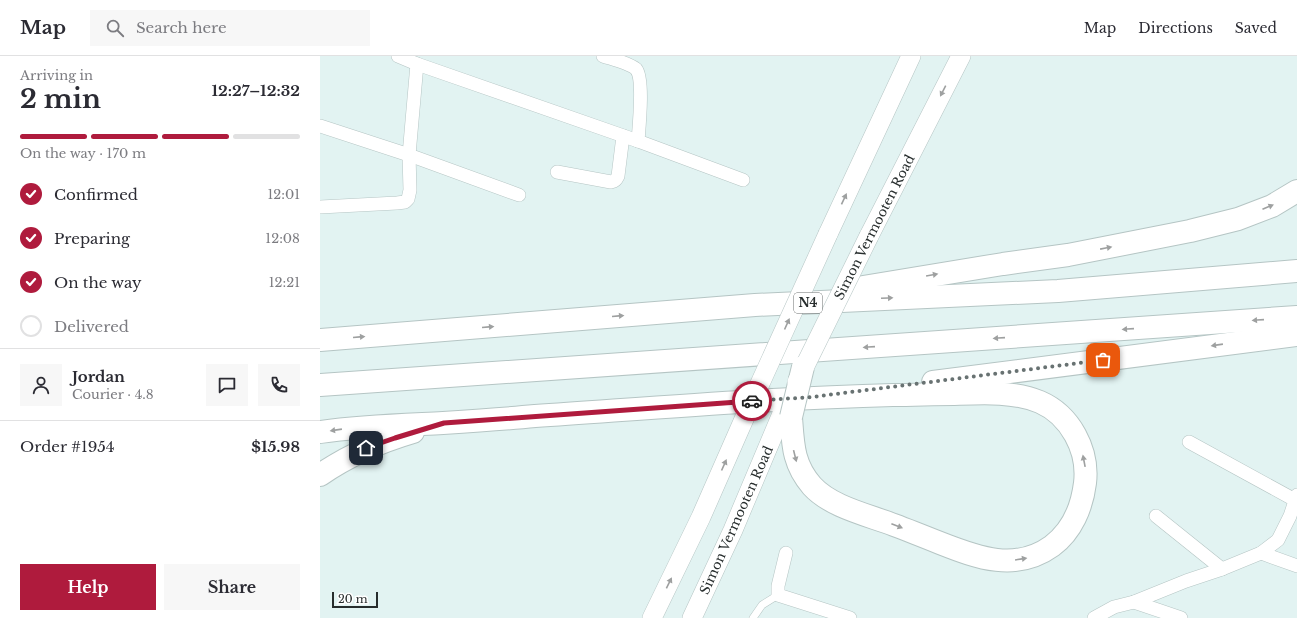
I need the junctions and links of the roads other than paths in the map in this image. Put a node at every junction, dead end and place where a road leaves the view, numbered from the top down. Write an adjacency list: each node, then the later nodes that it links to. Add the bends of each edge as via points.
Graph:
1 (398, 56): 5 (street)
2 (604, 56): 8 (street, via 631,66 638,74)
3 (911, 56): 36 (main road, one-way to 3, bridge, via 701,517)
4 (961, 56): 20 (main road, Simon Vermooten Road, one-way to 20, bridge)
5 (417, 64): 7 (street); 9 (street)
6 (320, 126): 9 (street)
7 (623, 136): 8 (street); 10 (street, via 616,180 611,182)
8 (638, 141): 11 (street)
9 (409, 156): 13 (street); 14 (street, via 410,190 406,202)
10 (557, 172)
11 (743, 180)
12 (1297, 191): 16 (highway, one-way to 12, via 1068,255 1190,231 1238,219 1272,206)
13 (519, 195)
14 (320, 207)
15 (1297, 271): 16 (highway, N4, one-way to 15, via 1058,291)
16 (755, 306): 19 (highway, N4, one-way to 16)
17 (1297, 317): 21 (highway, one-way to 21)
18 (1297, 335): 22 (highway, one-way to 22)
19 (320, 340)
20 (804, 367): 23 (highway, bridge)
21 (320, 385)
22 (812, 397): 23 (highway, one-way to 22, via 799,468 810,484 825,497 852,510 976,557 998,561 1022,559 1042,553 1060,540 1072,525 1085,486 1085,464 1081,446 1071,428 1056,412 1041,403 1012,395 984,393); 24 (highway)
23 (788, 413): 37 (main road, Simon Vermooten Road)
24 (444, 423): 25 (highway, one-way to 25, via 353,427); 27 (highway, via 366,448)
25 (320, 432)
26 (1189, 442): 28 (street)
27 (320, 475)
28 (1296, 498): 31 (street, via 1278,540)
29 (1156, 516): 33 (street)
30 (786, 553): 34 (street)
31 (1261, 553): 32 (street); 33 (street)
32 (1297, 566)
33 (1222, 569): 35 (street)
34 (778, 595): 38 (lane, via 762,606); 39 (street)
35 (1134, 602): 40 (street, via 1114,607); 41 (street)
36 (652, 618)
37 (692, 618)
38 (753, 618)
39 (850, 618)
40 (1094, 618)
41 (1181, 618)

